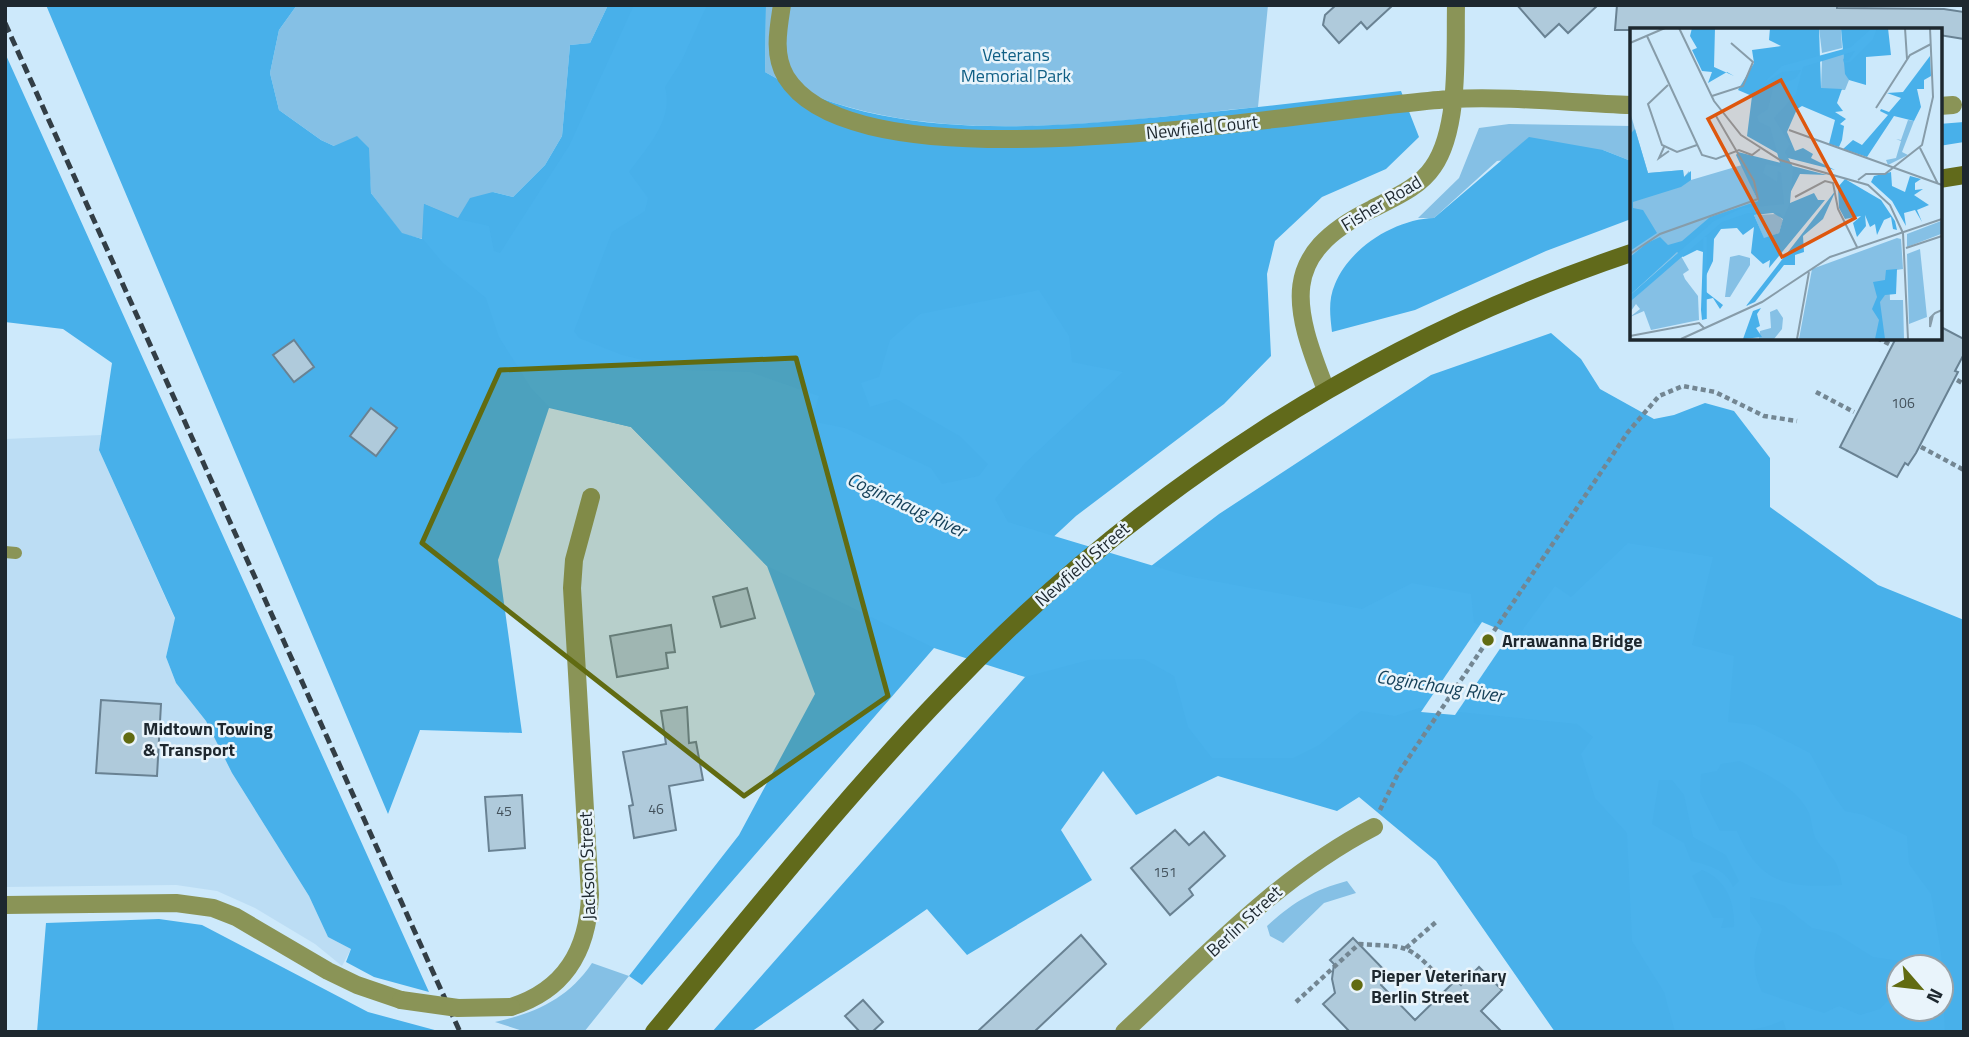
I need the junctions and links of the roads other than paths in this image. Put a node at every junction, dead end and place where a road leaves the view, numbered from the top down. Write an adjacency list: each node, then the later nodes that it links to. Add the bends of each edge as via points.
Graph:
1 (782, 5): 3 (street, Newfield Court, via 777,55 787,78 809,101 834,116 867,126 956,137 1078,137)
2 (1457, 5): 3 (street, Fisher Road)
3 (1453, 99): 4 (street, Newfield Court); 8 (street, Fisher Road, via 1444,143 1433,168 1405,192 1345,223 1309,258 1301,283 1302,314)
4 (1630, 105)
5 (1964, 175): 6 (main road)
6 (1941, 178)
7 (1630, 253): 8 (main road, Newfield Street, via 1511,299)
8 (1326, 390): 12 (main road, Newfield Street, via 1179,484 1092,553 1016,622 884,759)
9 (591, 497): 11 (street, Jackson Street, bridge, via 574,560 572,588 590,895 588,929 561,978 536,998 511,1007 458,1008 401,1000 356,985 213,908 176,903)
10 (1374, 827): 13 (street, Berlin Street, via 1302,869)
11 (5, 905)
12 (654, 1032)
13 (1124, 1032)

